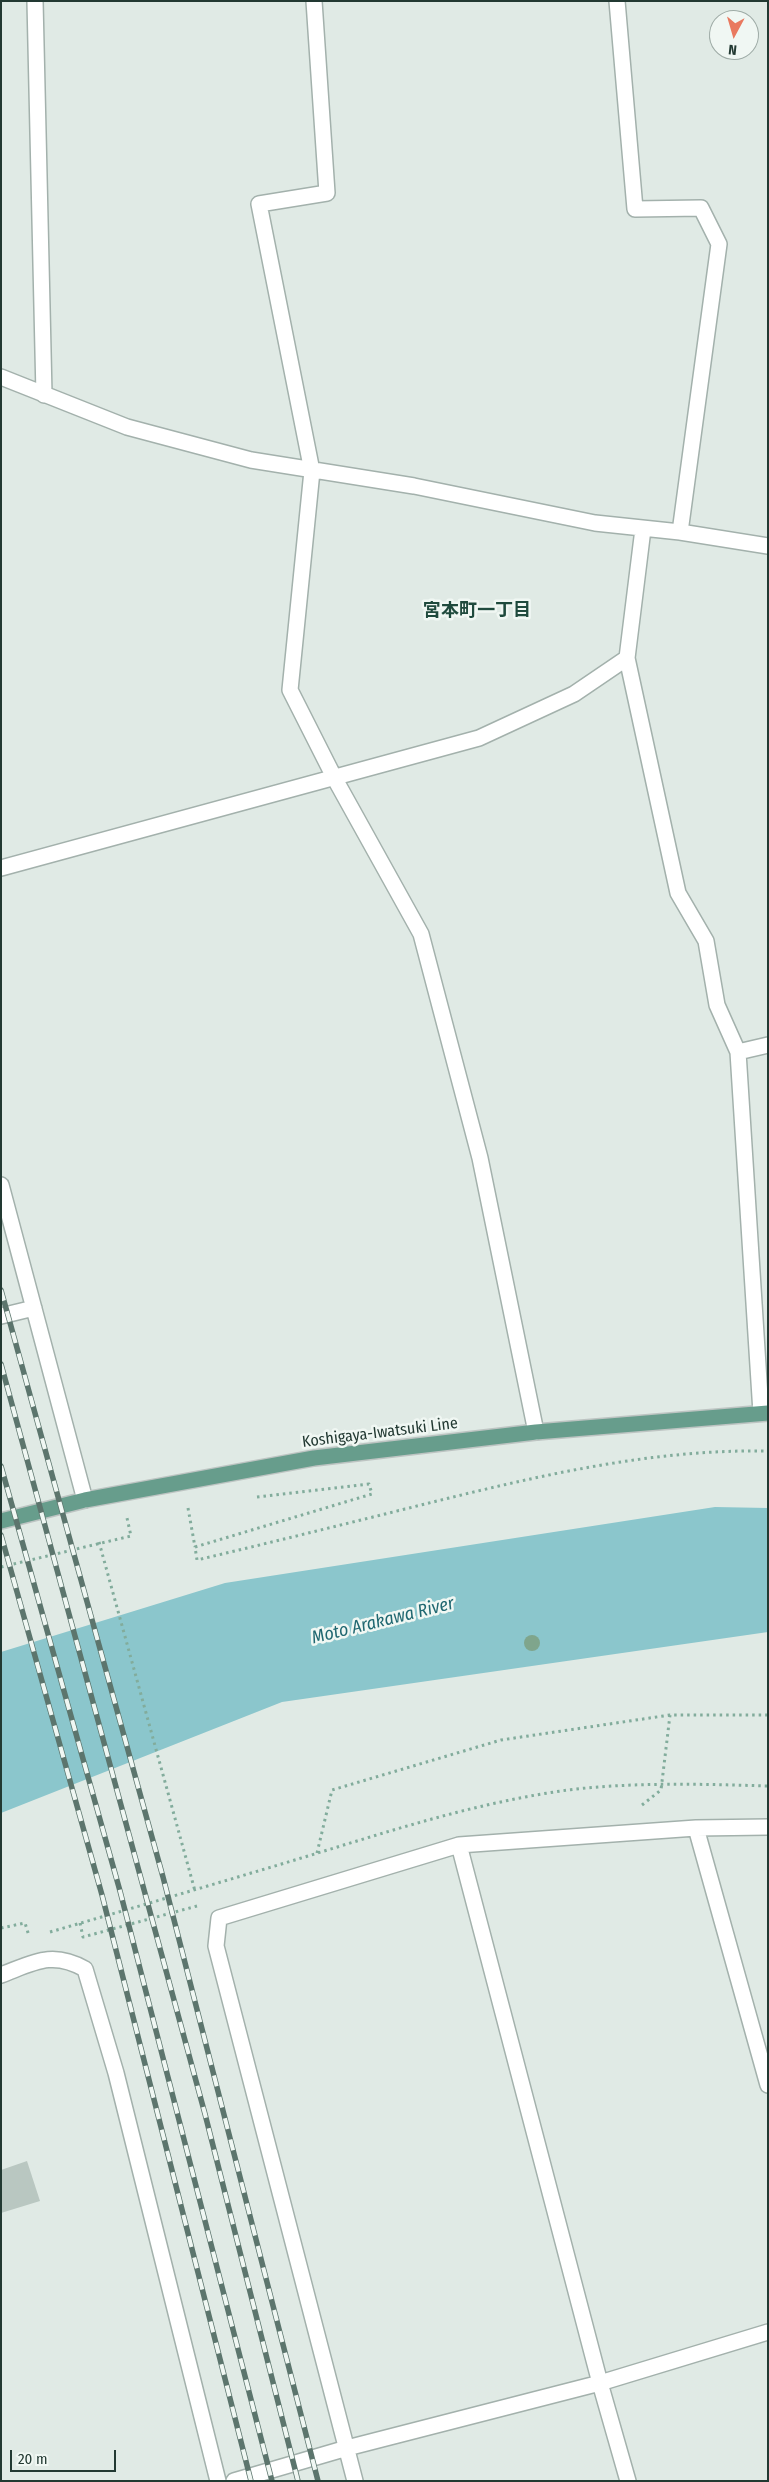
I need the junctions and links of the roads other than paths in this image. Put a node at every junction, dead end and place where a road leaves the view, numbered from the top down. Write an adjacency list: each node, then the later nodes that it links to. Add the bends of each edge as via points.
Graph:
1 (35, 1): 5 (street)
2 (314, 1): 6 (street, via 327,193 259,204)
3 (617, 1): 8 (street, via 635,209 701,208 719,244)
4 (1, 377): 5 (street)
5 (44, 395): 6 (street, via 127,427 251,460)
6 (312, 472): 7 (street, via 414,486 514,508); 11 (street, via 290,690)
7 (644, 529): 8 (street); 10 (street)
8 (680, 532): 9 (street)
9 (768, 546)
10 (626, 658): 11 (street, via 574,694 479,738); 14 (street, via 678,893 706,941 717,1005)
11 (335, 778): 12 (street); 19 (street, via 421,934 480,1158)
12 (1, 868)
13 (768, 1045): 14 (street)
14 (738, 1052): 18 (street)
15 (1, 1185): 16 (street)
16 (34, 1308): 17 (street); 20 (street)
17 (1, 1316)
18 (764, 1413): 19 (main road, Koshigaya-Iwatsuki Line)
19 (536, 1432): 20 (main road, Koshigaya-Iwatsuki Line, via 314,1458)
20 (86, 1500): 21 (main road, Koshigaya-Iwatsuki Line)
21 (1, 1521)
22 (768, 1827): 23 (street)
23 (696, 1828): 24 (street); 26 (street)
24 (459, 1845): 28 (street); 29 (street, via 219,1918 216,1946)
25 (1, 1975): 30 (street, via 47,1958 85,1969 116,2073)
26 (768, 2085)
27 (768, 2332): 28 (street)
28 (600, 2382): 29 (street); 33 (street)
29 (347, 2448): 31 (street); 32 (street)
30 (218, 2481)
31 (234, 2481)
32 (355, 2481)
33 (628, 2481)

